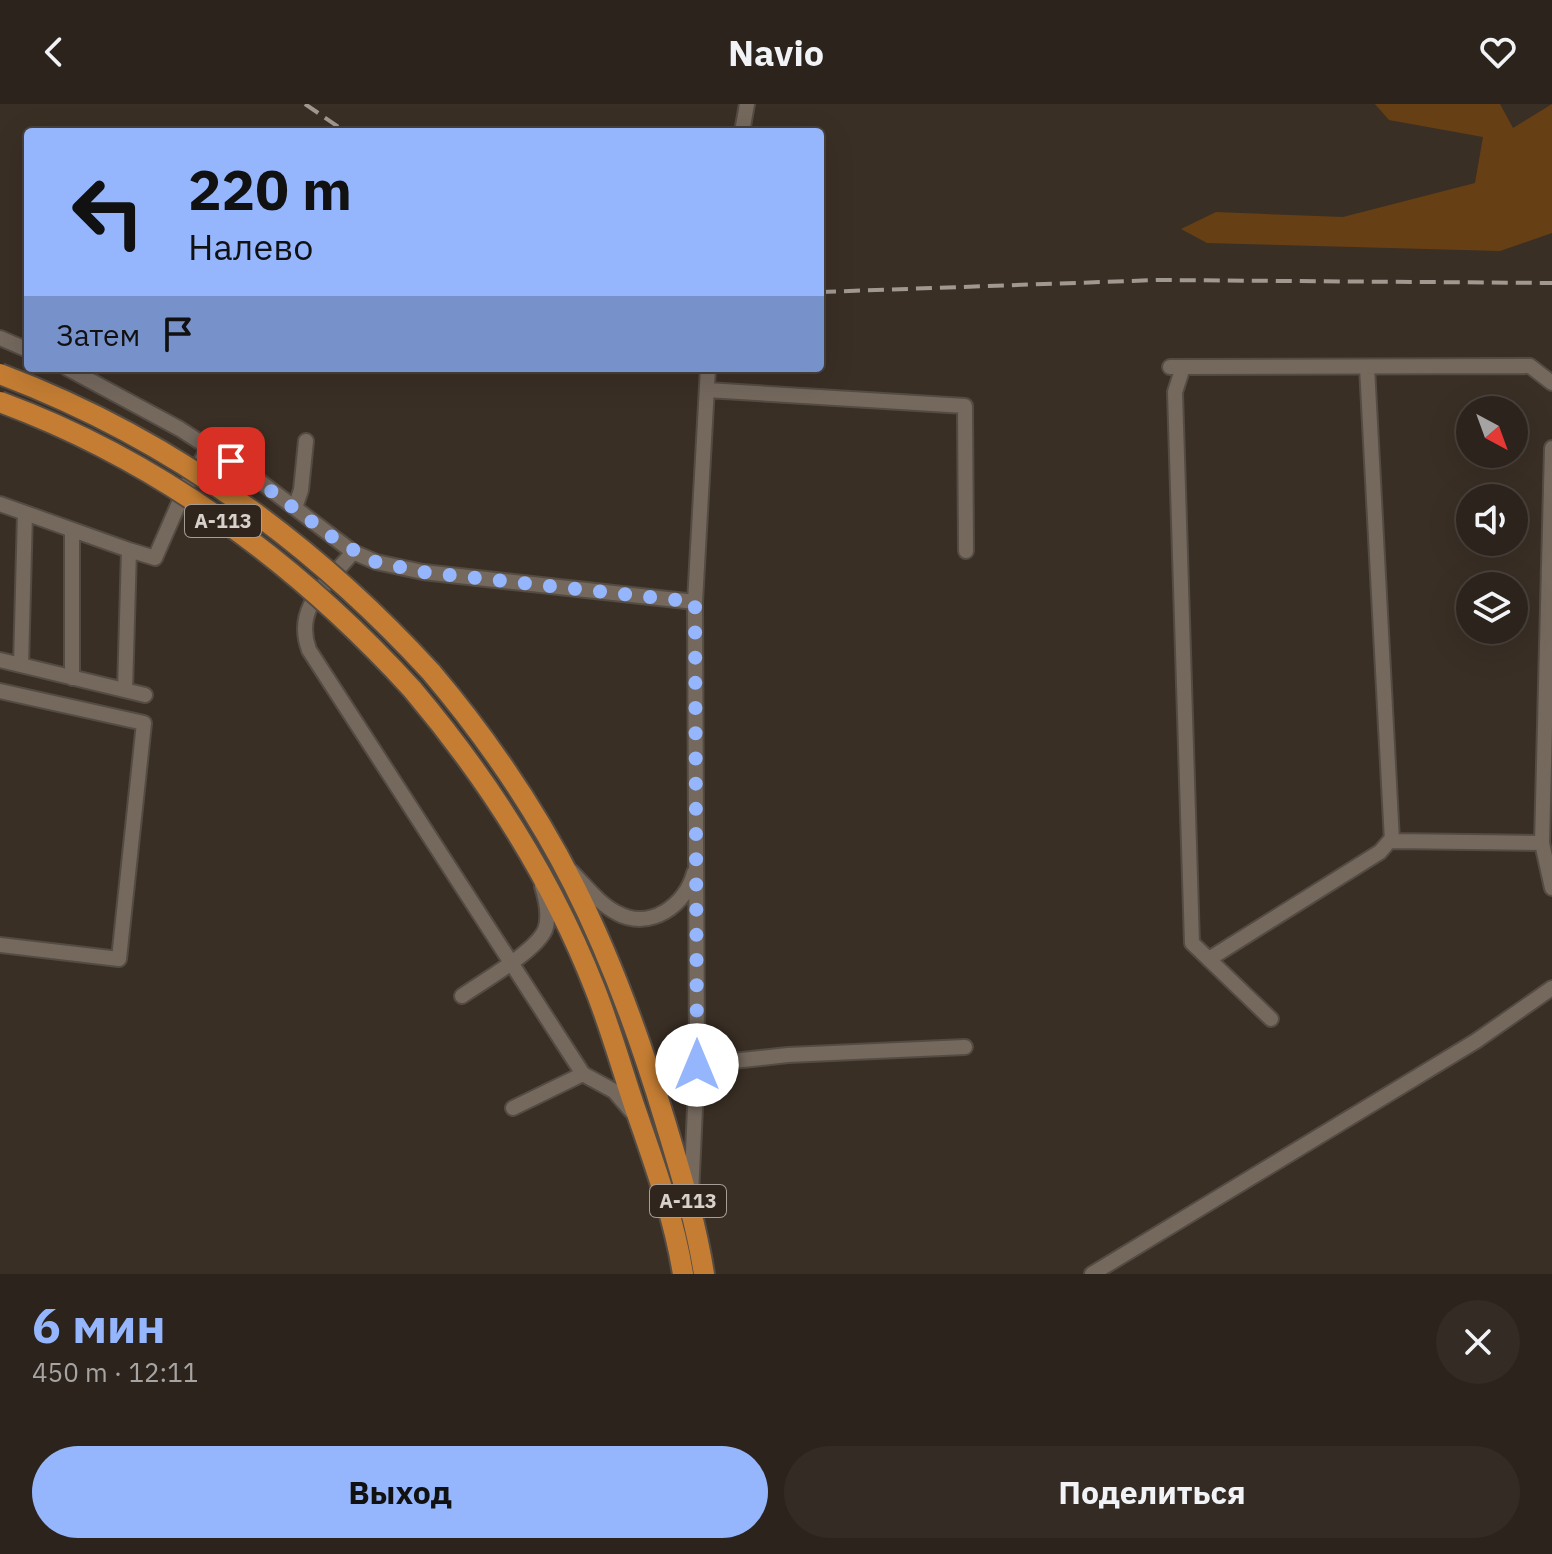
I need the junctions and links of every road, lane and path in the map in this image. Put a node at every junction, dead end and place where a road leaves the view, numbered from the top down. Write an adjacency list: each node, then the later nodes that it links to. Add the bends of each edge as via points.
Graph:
1 (747, 104): 2 (street)
2 (743, 128)
3 (0, 338): 4 (street)
4 (24, 348)
5 (1367, 367): 9 (street, via 1530,366); 29 (street); 36 (street, via 1176,367 1192,943)
6 (74, 372): 13 (street)
7 (708, 372): 10 (street)
8 (0, 374): 33 (highway, А-113, bridge, via 140,438 234,497 352,591 431,672 537,813)
9 (1552, 383)
10 (707, 390): 20 (street, via 965,406); 22 (street)
11 (0, 402): 32 (highway, А-113, bridge, via 127,460 230,526 335,610 412,689 471,764)
12 (306, 441): 16 (street)
13 (209, 447): 16 (street); 19 (street, via 155,558)
14 (1552, 448): 30 (street)
15 (0, 504): 17 (street)
16 (295, 508): 21 (street)
17 (25, 513): 18 (street); 24 (street)
18 (72, 530): 19 (street); 25 (street)
19 (129, 550): 26 (street)
20 (966, 551)
21 (353, 552): 22 (street, via 400,569); 37 (street, via 307,608 305,640)
22 (695, 602): 31 (street)
23 (0, 660): 24 (street)
24 (21, 665): 25 (street)
25 (72, 678): 26 (street)
26 (125, 690): 28 (street)
27 (0, 691): 35 (street, via 144,723 119,959)
28 (145, 695)
29 (1392, 838): 30 (street); 36 (street, via 1380,852)
30 (1542, 843): 34 (street)
31 (698, 857): 33 (street, via 685,896 673,908 648,918 619,915); 42 (street)
32 (535, 863): 37 (street, via 547,923 538,940); 45 (highway, А-113, via 594,987)
33 (564, 863): 46 (highway, А-113, via 637,1028)
34 (1552, 888)
35 (0, 945)
36 (1209, 959): 40 (street)
37 (509, 963): 39 (street); 43 (street)
38 (1552, 988): 49 (street, via 1476,1041)
39 (462, 996)
40 (1271, 1019)
41 (965, 1047): 42 (street)
42 (697, 1065): 46 (street)
43 (583, 1074): 44 (street); 45 (street, via 623,1099)
44 (513, 1108)
45 (643, 1132): 47 (highway, А-113)
46 (690, 1209): 48 (highway, А-113)
47 (683, 1274)
48 (704, 1274)
49 (1092, 1274)

